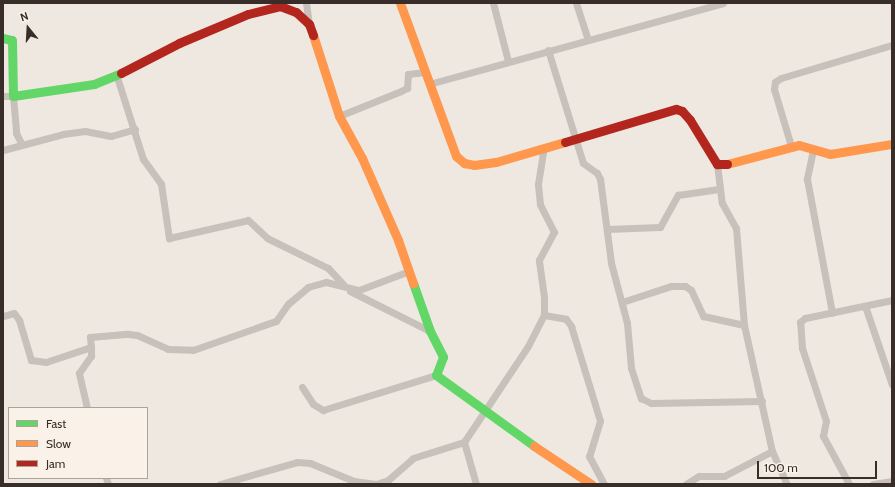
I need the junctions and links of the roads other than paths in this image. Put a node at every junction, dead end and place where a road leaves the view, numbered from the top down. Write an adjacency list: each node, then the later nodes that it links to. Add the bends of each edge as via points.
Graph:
1 (306, 3): 6 (street)
2 (400, 3): 12 (street)
3 (493, 3): 11 (street)
4 (576, 3): 8 (street)
5 (723, 3): 8 (street)
6 (309, 24): 13 (street, via 296,12 286,8 268,9 179,43 129,70); 17 (street)
7 (3, 38): 16 (street, via 12,40)
8 (588, 39): 10 (street)
9 (892, 45): 22 (street, via 781,78 775,82 774,89)
10 (548, 50): 11 (street); 19 (street)
11 (508, 61): 14 (street)
12 (425, 72): 14 (street); 17 (street, via 408,74 407,88)
13 (116, 74): 16 (street, via 94,84); 18 (street)
14 (429, 84): 23 (street, via 459,161 474,165 484,164)
15 (3, 96): 16 (street)
16 (13, 96): 21 (street, via 16,133)
17 (339, 116): 29 (street, via 362,158)
18 (135, 129): 21 (street, via 111,136 85,131 63,134); 31 (street, via 143,158 161,184 169,238 248,220 267,238 328,268)
19 (575, 137): 23 (street); 26 (street, via 676,109 682,111 690,120); 28 (street, via 583,163 597,172 600,179)
20 (892, 144): 25 (street, via 830,154)
21 (22, 145): 24 (street)
22 (791, 146): 25 (street, via 799,145); 26 (street, via 735,162)
23 (544, 147): 36 (street, via 538,184 540,204 554,232 539,260)
24 (3, 150)
25 (813, 150): 35 (street, via 807,179)
26 (717, 164): 27 (street)
27 (719, 189): 28 (street, via 678,195 660,227); 38 (street, via 722,203 736,228)
28 (607, 229): 33 (street, via 611,263)
29 (409, 271): 31 (street, via 358,290); 39 (street)
30 (334, 282): 31 (street); 39 (street); 40 (street, via 308,287 288,304 276,322 193,350 168,349 137,335 128,334 90,337)
31 (344, 285)
32 (892, 300): 34 (street)
33 (622, 302): 38 (street, via 671,286 685,286 691,290 703,316); 44 (street, via 629,335 631,368 641,398 646,402)
34 (865, 306): 35 (street); 42 (street)
35 (832, 313): 58 (street, via 802,319 800,330 802,348 826,421 823,436)
36 (544, 315): 46 (street, via 528,346); 55 (street, via 566,319 571,326 600,421 589,456)
37 (3, 316): 40 (street, via 14,313 19,320 31,360 46,362)
38 (744, 325): 44 (street)
39 (430, 331): 41 (street, via 443,357)
40 (91, 347): 45 (street, via 91,356 79,373)
41 (436, 375): 43 (street, via 323,410 313,404); 46 (street)
42 (892, 385)
43 (302, 387)
44 (762, 400): 48 (street)
45 (88, 407)
46 (484, 412): 47 (street); 54 (street)
47 (464, 442): 50 (street, via 413,458); 53 (street)
48 (772, 451): 56 (street, via 724,476 699,476); 57 (street)
49 (892, 481): 59 (street)
50 (391, 482): 52 (street)
51 (220, 484): 52 (street, via 297,462 310,463 354,481)
52 (376, 484)
53 (476, 484)
54 (591, 484)
55 (604, 484)
56 (686, 484)
57 (787, 484)
58 (849, 484)
59 (874, 484)

